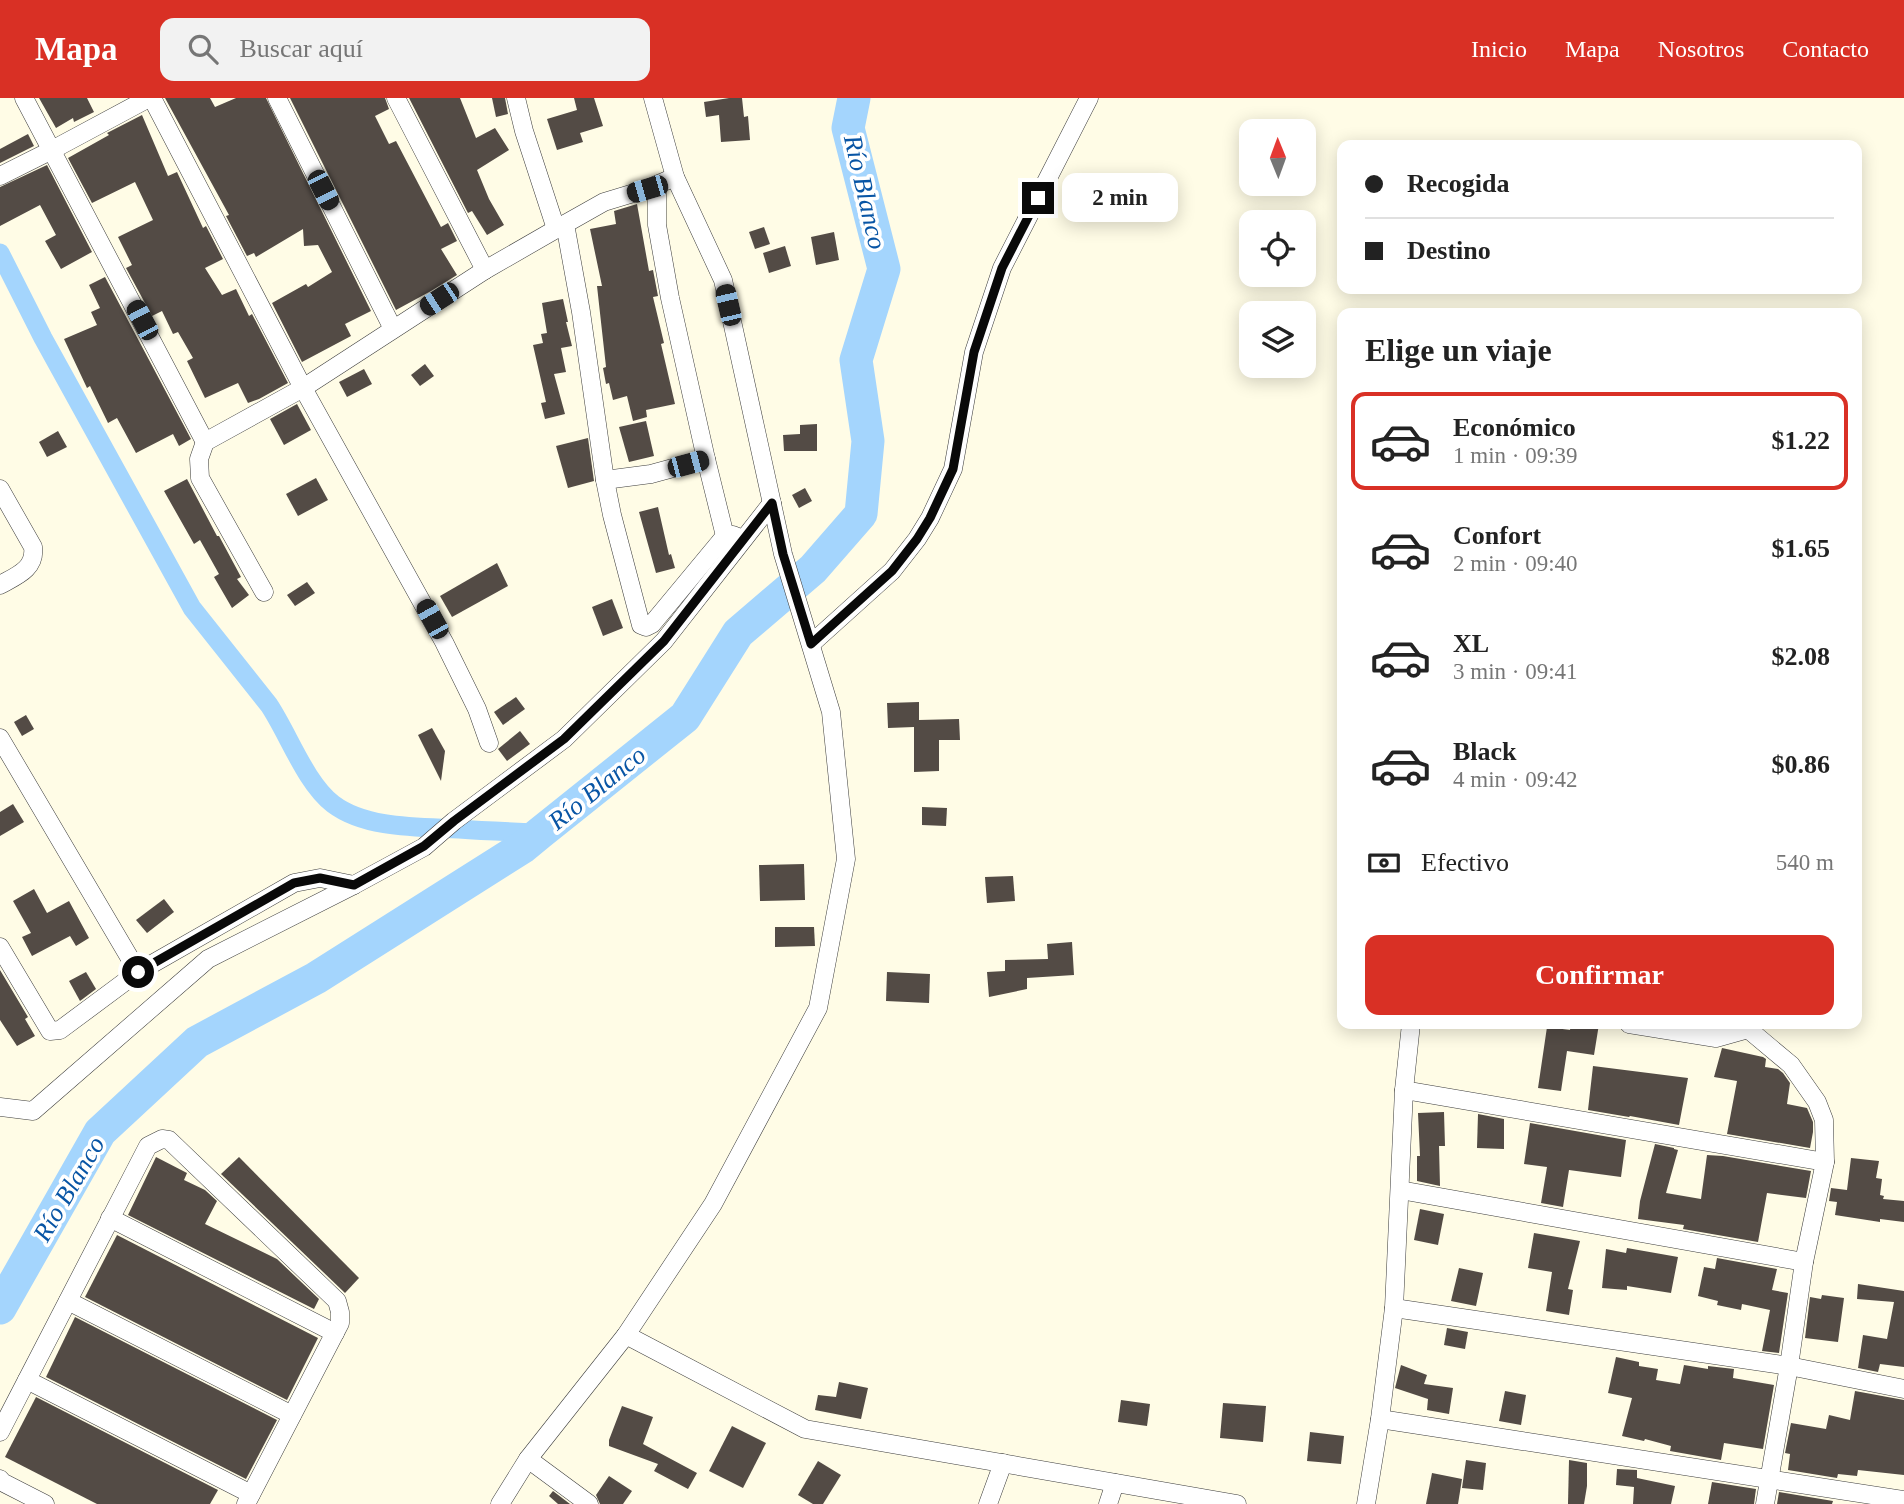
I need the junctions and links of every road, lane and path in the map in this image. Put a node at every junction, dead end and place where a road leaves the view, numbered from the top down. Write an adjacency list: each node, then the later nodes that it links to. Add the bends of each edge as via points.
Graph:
1 (24, 98): 8 (street)
2 (150, 98): 8 (street); 15 (street)
3 (277, 98): 14 (street)
4 (396, 98): 13 (street)
5 (516, 98): 12 (street)
6 (653, 98): 10 (street)
7 (1089, 98): 24 (street, via 1002,268 974,352 953,469 930,518 892,571)
8 (52, 150): 9 (street); 16 (street)
9 (0, 176)
10 (675, 177): 11 (street); 20 (street, via 723,280)
11 (657, 185): 12 (street, via 604,202); 17 (street, via 657,225 670,298)
12 (560, 226): 13 (street); 18 (street, via 583,325)
13 (485, 270): 14 (street)
14 (393, 329): 15 (street)
15 (303, 388): 16 (street); 26 (street, via 444,642)
16 (205, 442): 23 (street, via 200,478)
17 (706, 459): 18 (street); 21 (street)
18 (605, 480): 21 (street, via 646,627)
19 (0, 489): 22 (street, via 34,556 23,572)
20 (772, 503): 21 (street); 24 (street)
21 (734, 538): 27 (street, via 664,641 564,739 424,846)
22 (0, 585)
23 (264, 592)
24 (808, 635): 43 (street, via 831,712 846,859 818,1008 713,1204)
25 (0, 738): 29 (street)
26 (489, 743)
27 (354, 885): 29 (street, via 320,878 294,883); 35 (street, via 208,959 33,1111)
28 (0, 947): 29 (street, via 54,1032)
29 (138, 972)
30 (1410, 1029): 34 (street)
31 (1660, 1029): 32 (street, via 1716,1038)
32 (1739, 1029)
33 (1750, 1029): 36 (street, via 1791,1065 1817,1102 1824,1120)
34 (1404, 1090): 36 (street); 37 (street)
35 (0, 1107)
36 (1825, 1162): 39 (street)
37 (1400, 1190): 39 (street); 41 (street)
38 (110, 1218): 40 (street); 42 (street); 42 (street, via 148,1146 169,1140 337,1301 340,1323)
39 (1804, 1262): 44 (street)
40 (68, 1301): 45 (street); 47 (street)
41 (1394, 1308): 44 (street); 48 (street)
42 (335, 1333): 47 (street)
43 (626, 1335): 50 (street); 51 (street, via 805,1429)
44 (1789, 1366): 46 (street); 52 (street)
45 (27, 1380): 49 (street); 55 (street)
46 (1904, 1389)
47 (292, 1415): 55 (street)
48 (1380, 1419): 52 (street); 63 (street)
49 (0, 1432)
50 (528, 1459): 58 (street); 59 (street)
51 (1003, 1463): 54 (street); 60 (street)
52 (1769, 1478): 56 (street); 64 (street)
53 (0, 1479): 57 (street)
54 (1115, 1483): 61 (street); 62 (street)
55 (248, 1499)
56 (1904, 1500)
57 (44, 1504)
58 (500, 1504)
59 (589, 1504)
60 (988, 1504)
61 (1108, 1504)
62 (1237, 1504)
63 (1366, 1504)
64 (1765, 1504)

